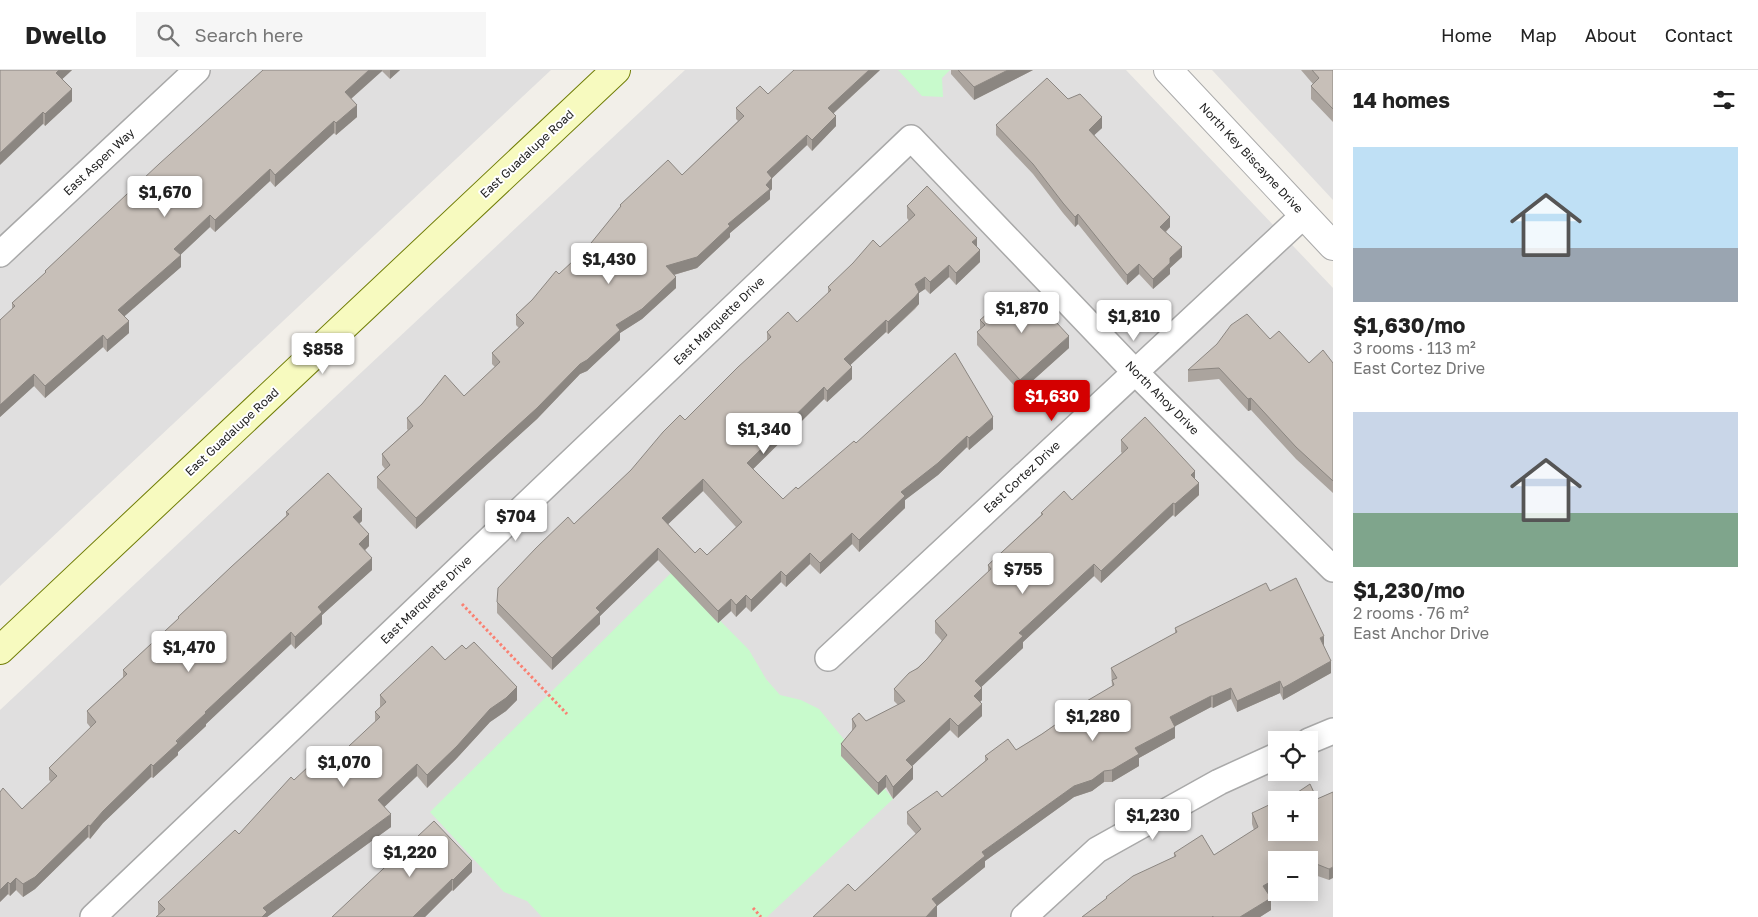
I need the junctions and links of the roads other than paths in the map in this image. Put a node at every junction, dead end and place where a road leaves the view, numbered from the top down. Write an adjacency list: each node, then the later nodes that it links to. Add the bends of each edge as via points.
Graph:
1 (197, 70): 7 (street, East Aspen Way)
2 (616, 70): 10 (main road, East Guadalupe Road)
3 (1168, 70): 5 (street, North Key Biscayne Drive)
4 (911, 138): 8 (street, North Ahoy Drive); 15 (street, East Marquette Drive)
5 (1304, 215): 6 (street, North Key Biscayne Drive); 8 (street, East Cortez Drive)
6 (1333, 246)
7 (0, 254)
8 (1136, 372): 9 (street, North Ahoy Drive); 11 (street, East Cortez Drive)
9 (1333, 569)
10 (0, 650)
11 (828, 658)
12 (1333, 731): 13 (street)
13 (1318, 738)
14 (1268, 760): 16 (street, via 1219,782 1097,850)
15 (93, 917)
16 (1024, 917)

